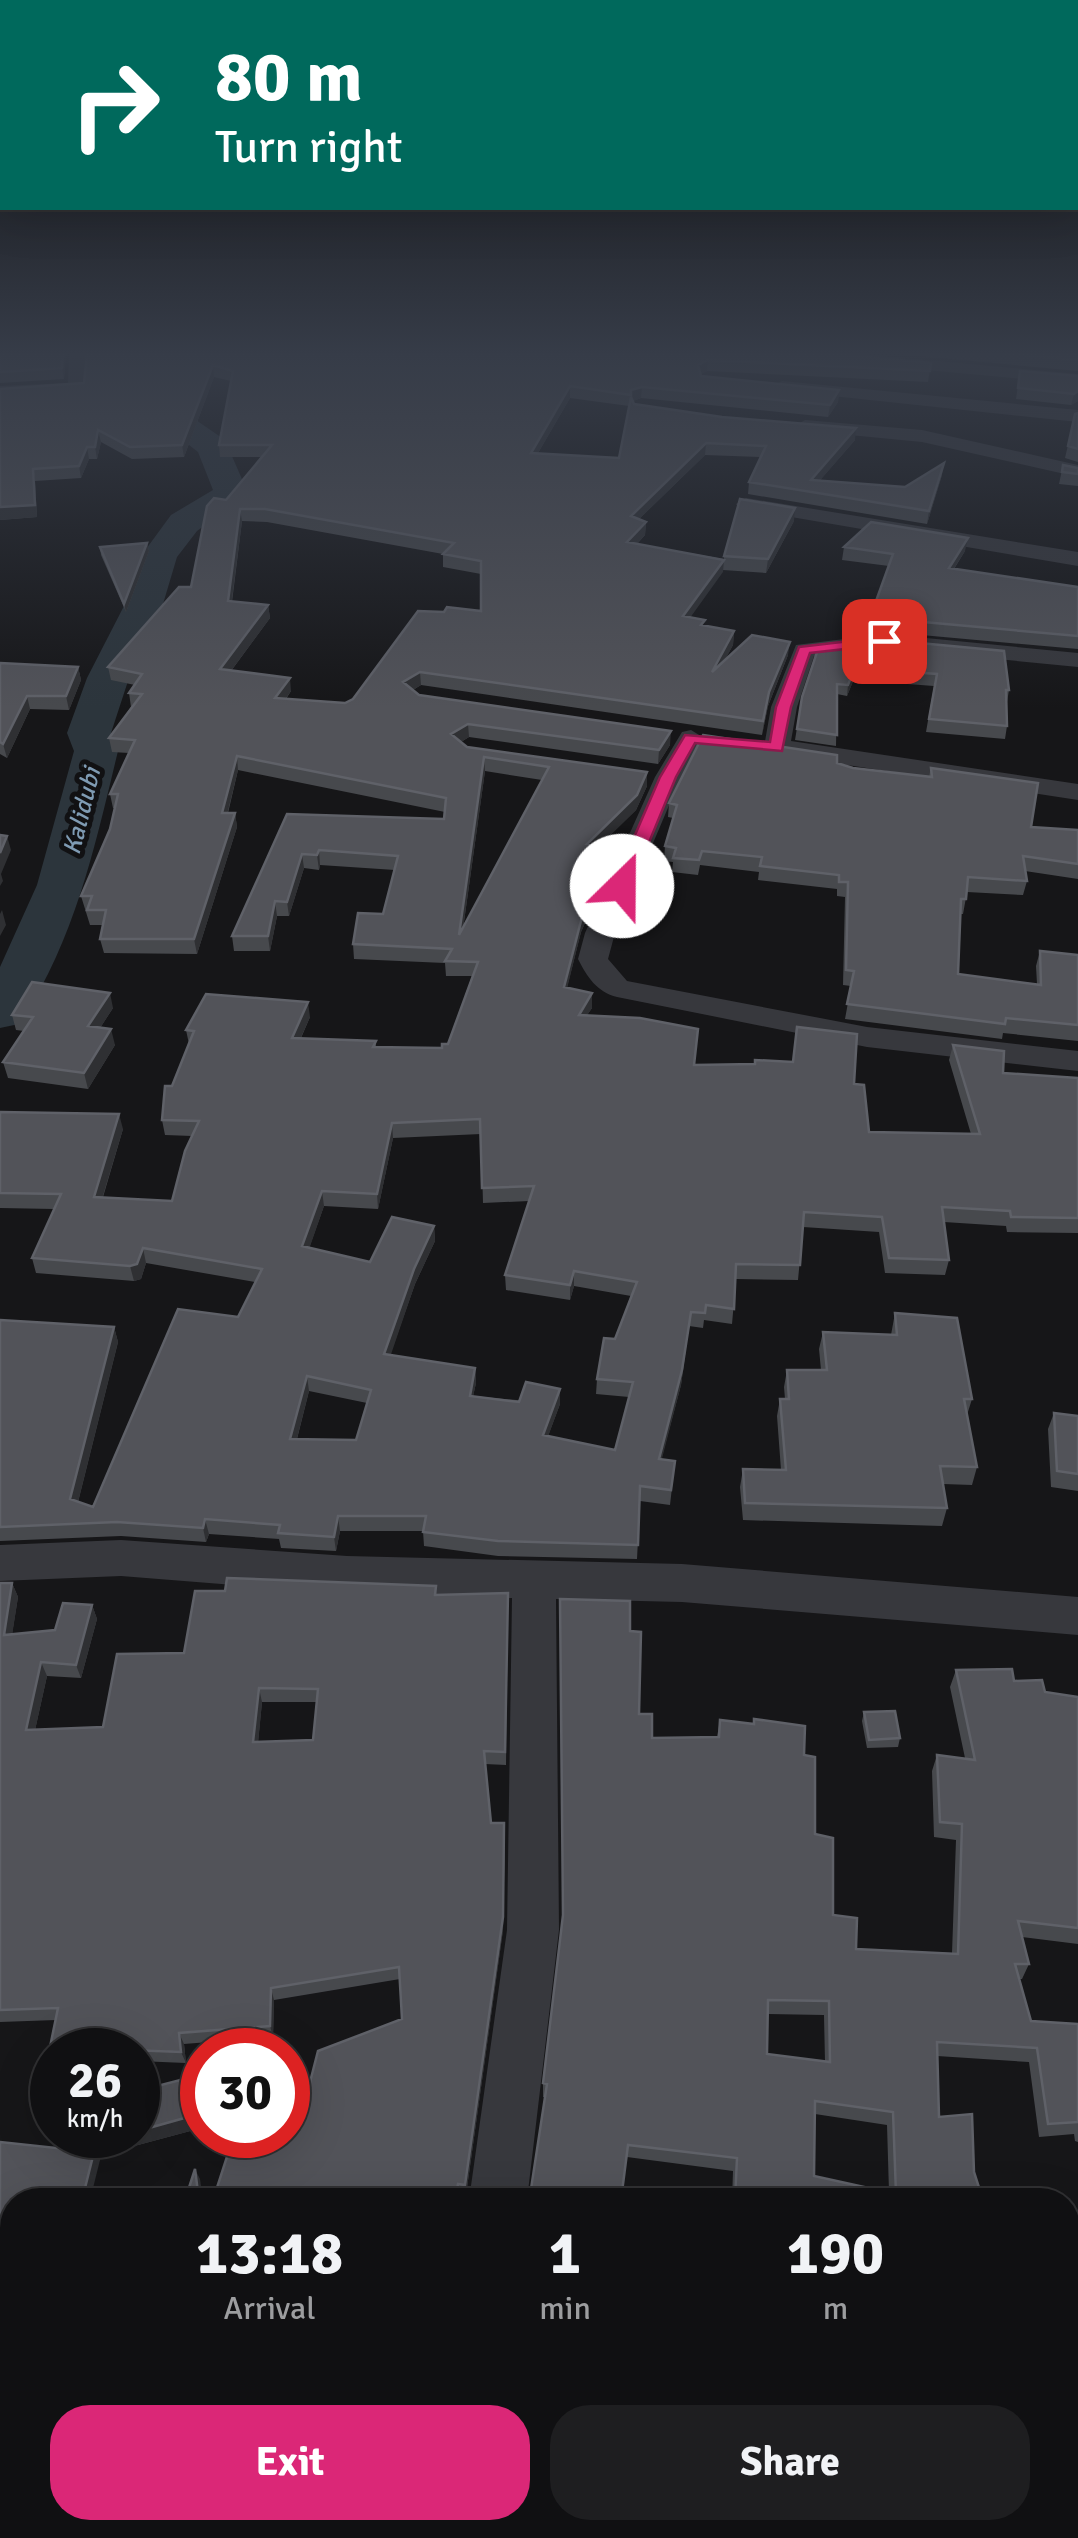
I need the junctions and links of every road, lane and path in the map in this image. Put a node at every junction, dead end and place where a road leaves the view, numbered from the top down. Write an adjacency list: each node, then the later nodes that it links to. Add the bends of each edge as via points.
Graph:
1 (746, 504): 2 (street)
2 (1078, 559)
3 (1078, 660): 4 (street, via 884,641 804,650)
4 (777, 748): 6 (street, via 681,736); 7 (street)
5 (632, 772): 6 (street)
6 (668, 777): 8 (street, via 593,958 616,988 867,1037)
7 (1078, 792)
8 (1078, 1061)
9 (0, 1563): 10 (street, via 120,1558)
10 (534, 1580): 11 (street, via 682,1583); 12 (street, via 533,1930)
11 (1078, 1616)
12 (500, 2188)

